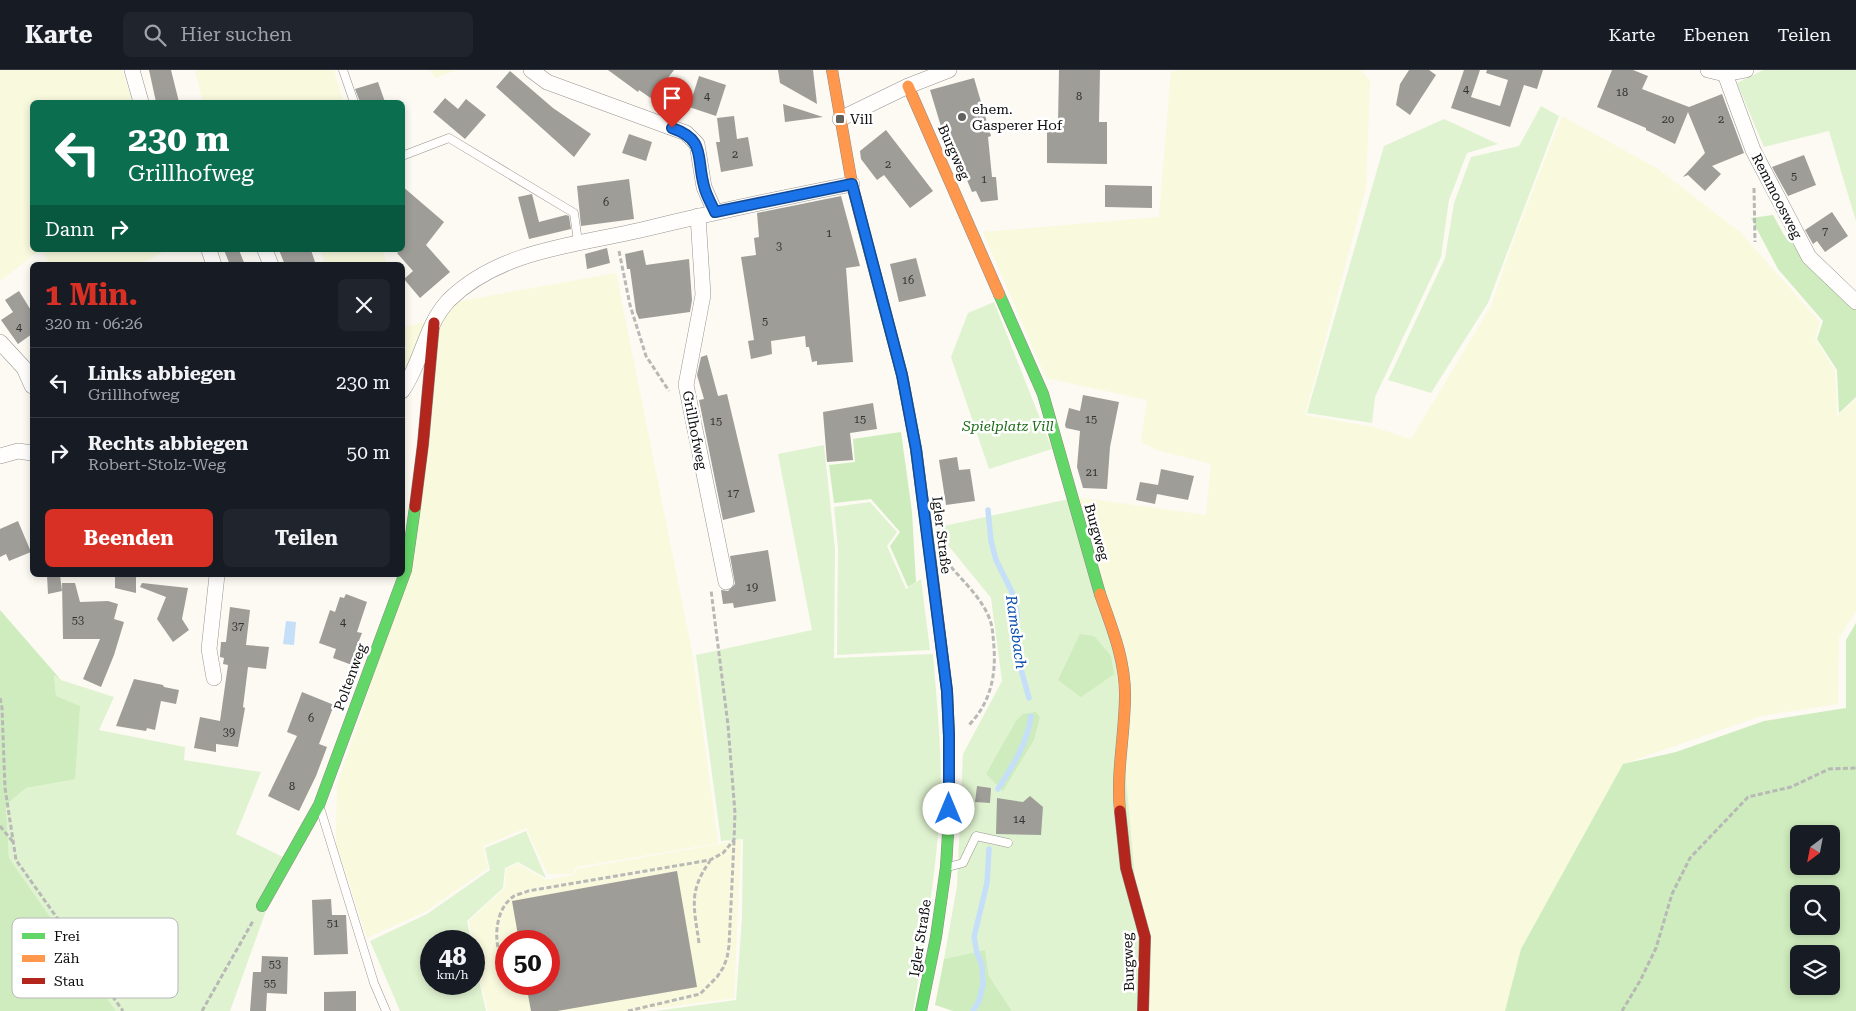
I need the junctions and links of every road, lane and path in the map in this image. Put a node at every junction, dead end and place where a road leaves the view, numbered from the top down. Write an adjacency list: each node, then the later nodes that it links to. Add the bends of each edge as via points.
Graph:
1 (132, 70): 10 (street)
2 (344, 70): 11 (lane)
3 (532, 70): 16 (street, via 547,82 686,133 697,144 704,187)
4 (832, 70): 12 (street, Igler Straße)
5 (949, 70): 9 (street)
6 (1708, 70): 8 (street)
7 (1746, 70): 8 (street)
8 (1725, 74): 21 (street, Remmoosweg, via 1753,150 1809,257)
9 (908, 86): 12 (street); 56 (street, Burgweg, via 1043,394 1093,573 1121,653 1125,694 1118,794 1126,868 1144,937)
10 (141, 100)
11 (353, 100)
12 (840, 119): 14 (street, Igler Straße)
13 (405, 155): 19 (lane, via 449,138 574,213)
14 (852, 184): 16 (street); 37 (street, Igler Straße, via 900,367 916,449 947,691)
15 (1754, 186): 20 (path)
16 (715, 212): 17 (street)
17 (698, 216): 18 (street); 33 (street, Grillhofweg, via 703,295 686,385)
18 (616, 236): 19 (street); 26 (path, via 630,305 646,356)
19 (578, 242): 22 (street, via 524,257 485,273 450,299)
20 (1755, 242)
21 (1856, 302)
22 (434, 323): 25 (street); 30 (street, Poltenweg, via 423,444)
23 (0, 342): 24 (street, via 24,368)
24 (30, 382)
25 (405, 385)
26 (670, 393)
27 (30, 453): 28 (street, via 18,451)
28 (0, 456)
29 (950, 566): 37 (path, via 976,596 991,621 995,668 993,683 982,708 964,730)
30 (405, 573)
31 (217, 577): 35 (street, via 209,649)
32 (403, 577): 39 (street, Poltenweg)
33 (726, 582)
34 (710, 586): 41 (path, via 728,725)
35 (214, 678)
36 (0, 698): 42 (path, via 5,788)
37 (949, 736): 45 (street, Igler Straße)
38 (1856, 768): 57 (path, via 1829,769 1791,787 1748,797 1690,858 1672,894 1656,948)
39 (319, 805): 46 (street, Poltenweg); 53 (lane, via 374,983)
40 (0, 826): 42 (path)
41 (734, 840): 44 (path, via 724,853); 54 (path, via 729,946 723,968 700,994)
42 (14, 843): 47 (path, via 16,860)
43 (1008, 843): 45 (lane, via 976,836 964,862)
44 (710, 860): 48 (path, via 528,891 513,897 500,916); 49 (path, via 694,890)
45 (946, 867): 55 (street, Igler Straße)
46 (262, 906): 52 (path)
47 (57, 918)
48 (497, 930)
49 (698, 943)
50 (114, 998): 51 (path)
51 (123, 1011)
52 (202, 1011)
53 (386, 1011)
54 (628, 1011)
55 (921, 1011)
56 (1143, 1011)
57 (1622, 1011)

